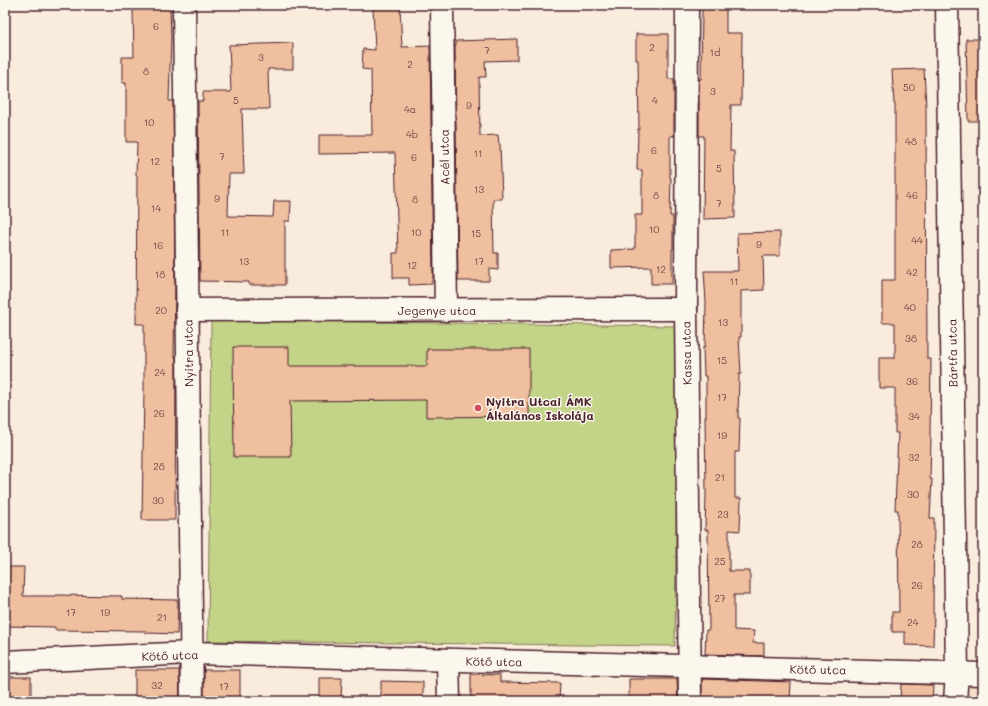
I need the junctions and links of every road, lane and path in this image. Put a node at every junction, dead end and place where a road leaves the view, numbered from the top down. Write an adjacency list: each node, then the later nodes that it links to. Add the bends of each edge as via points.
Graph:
1 (184, 5): 6 (street, Nyitra utca)
2 (442, 5): 7 (street, Acél utca)
3 (687, 5): 5 (street, Kassa utca)
4 (947, 5): 12 (street, Bártfa utca)
5 (686, 309): 7 (street, Jegenye utca); 11 (street, Kassa utca)
6 (187, 310): 7 (street, Jegenye utca); 8 (street, Nyitra utca)
7 (446, 310)
8 (191, 653): 9 (street, Kötő utca); 10 (street, Kötő utca); 14 (street, Nyitra utca)
9 (448, 660): 11 (street, Kötő utca); 15 (street)
10 (5, 662)
11 (689, 666): 12 (street, Kötő utca); 16 (street, Kassa utca)
12 (957, 673): 13 (street, Kötő utca); 17 (street, Bártfa utca)
13 (983, 674)
14 (192, 701)
15 (449, 701)
16 (690, 701)
17 (955, 701)

